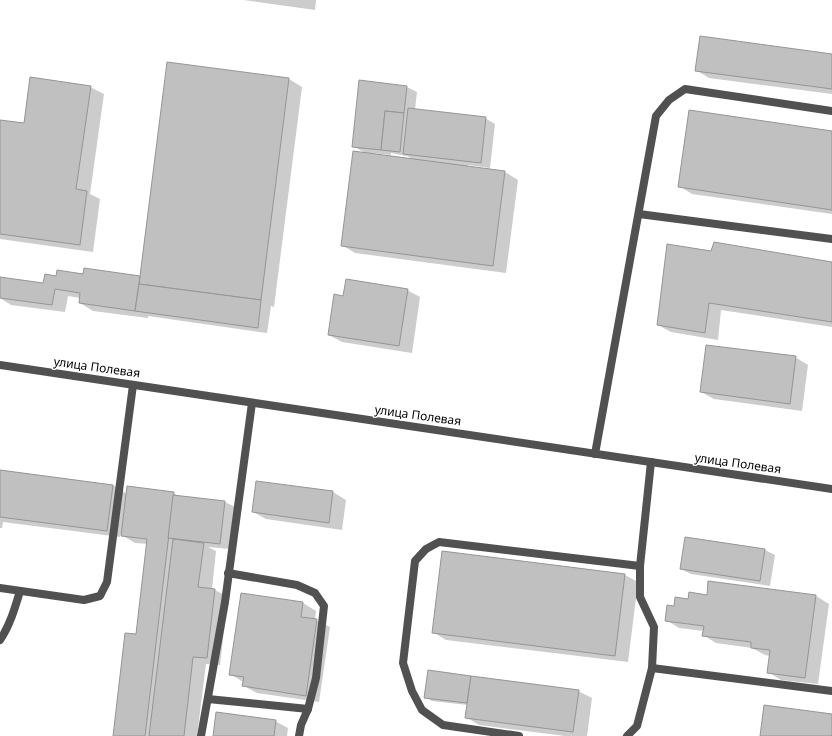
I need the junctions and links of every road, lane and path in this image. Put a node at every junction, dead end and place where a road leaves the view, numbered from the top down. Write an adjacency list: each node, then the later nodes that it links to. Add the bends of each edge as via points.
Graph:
1 (832, 111): 2 (street, via 685,89 669,100 656,116)
2 (639, 214): 3 (street); 7 (street)
3 (832, 239)
4 (0, 365): 5 (street, улица Полевая)
5 (133, 385): 6 (street, улица Полевая); 13 (street, via 107,582 100,596 84,600)
6 (252, 402): 7 (street, улица Полевая); 11 (street)
7 (595, 454): 8 (street, улица Полевая)
8 (651, 462): 9 (street, улица Полевая); 10 (street)
9 (832, 489)
10 (640, 566): 15 (street, via 640,597 654,628); 21 (street, via 439,542 426,549 415,561 403,664 422,710 442,724)
11 (228, 573): 17 (street); 18 (street, via 298,585 315,593 324,606 316,678)
12 (0, 588): 13 (street)
13 (20, 591): 14 (street, via 14,612)
14 (0, 640)
15 (652, 668): 16 (street); 22 (street, via 637,726)
16 (832, 691)
17 (208, 699): 18 (street); 19 (street)
18 (308, 709): 20 (street, via 300,725)
19 (201, 736)
20 (299, 736)
21 (519, 736)
22 (626, 736)

